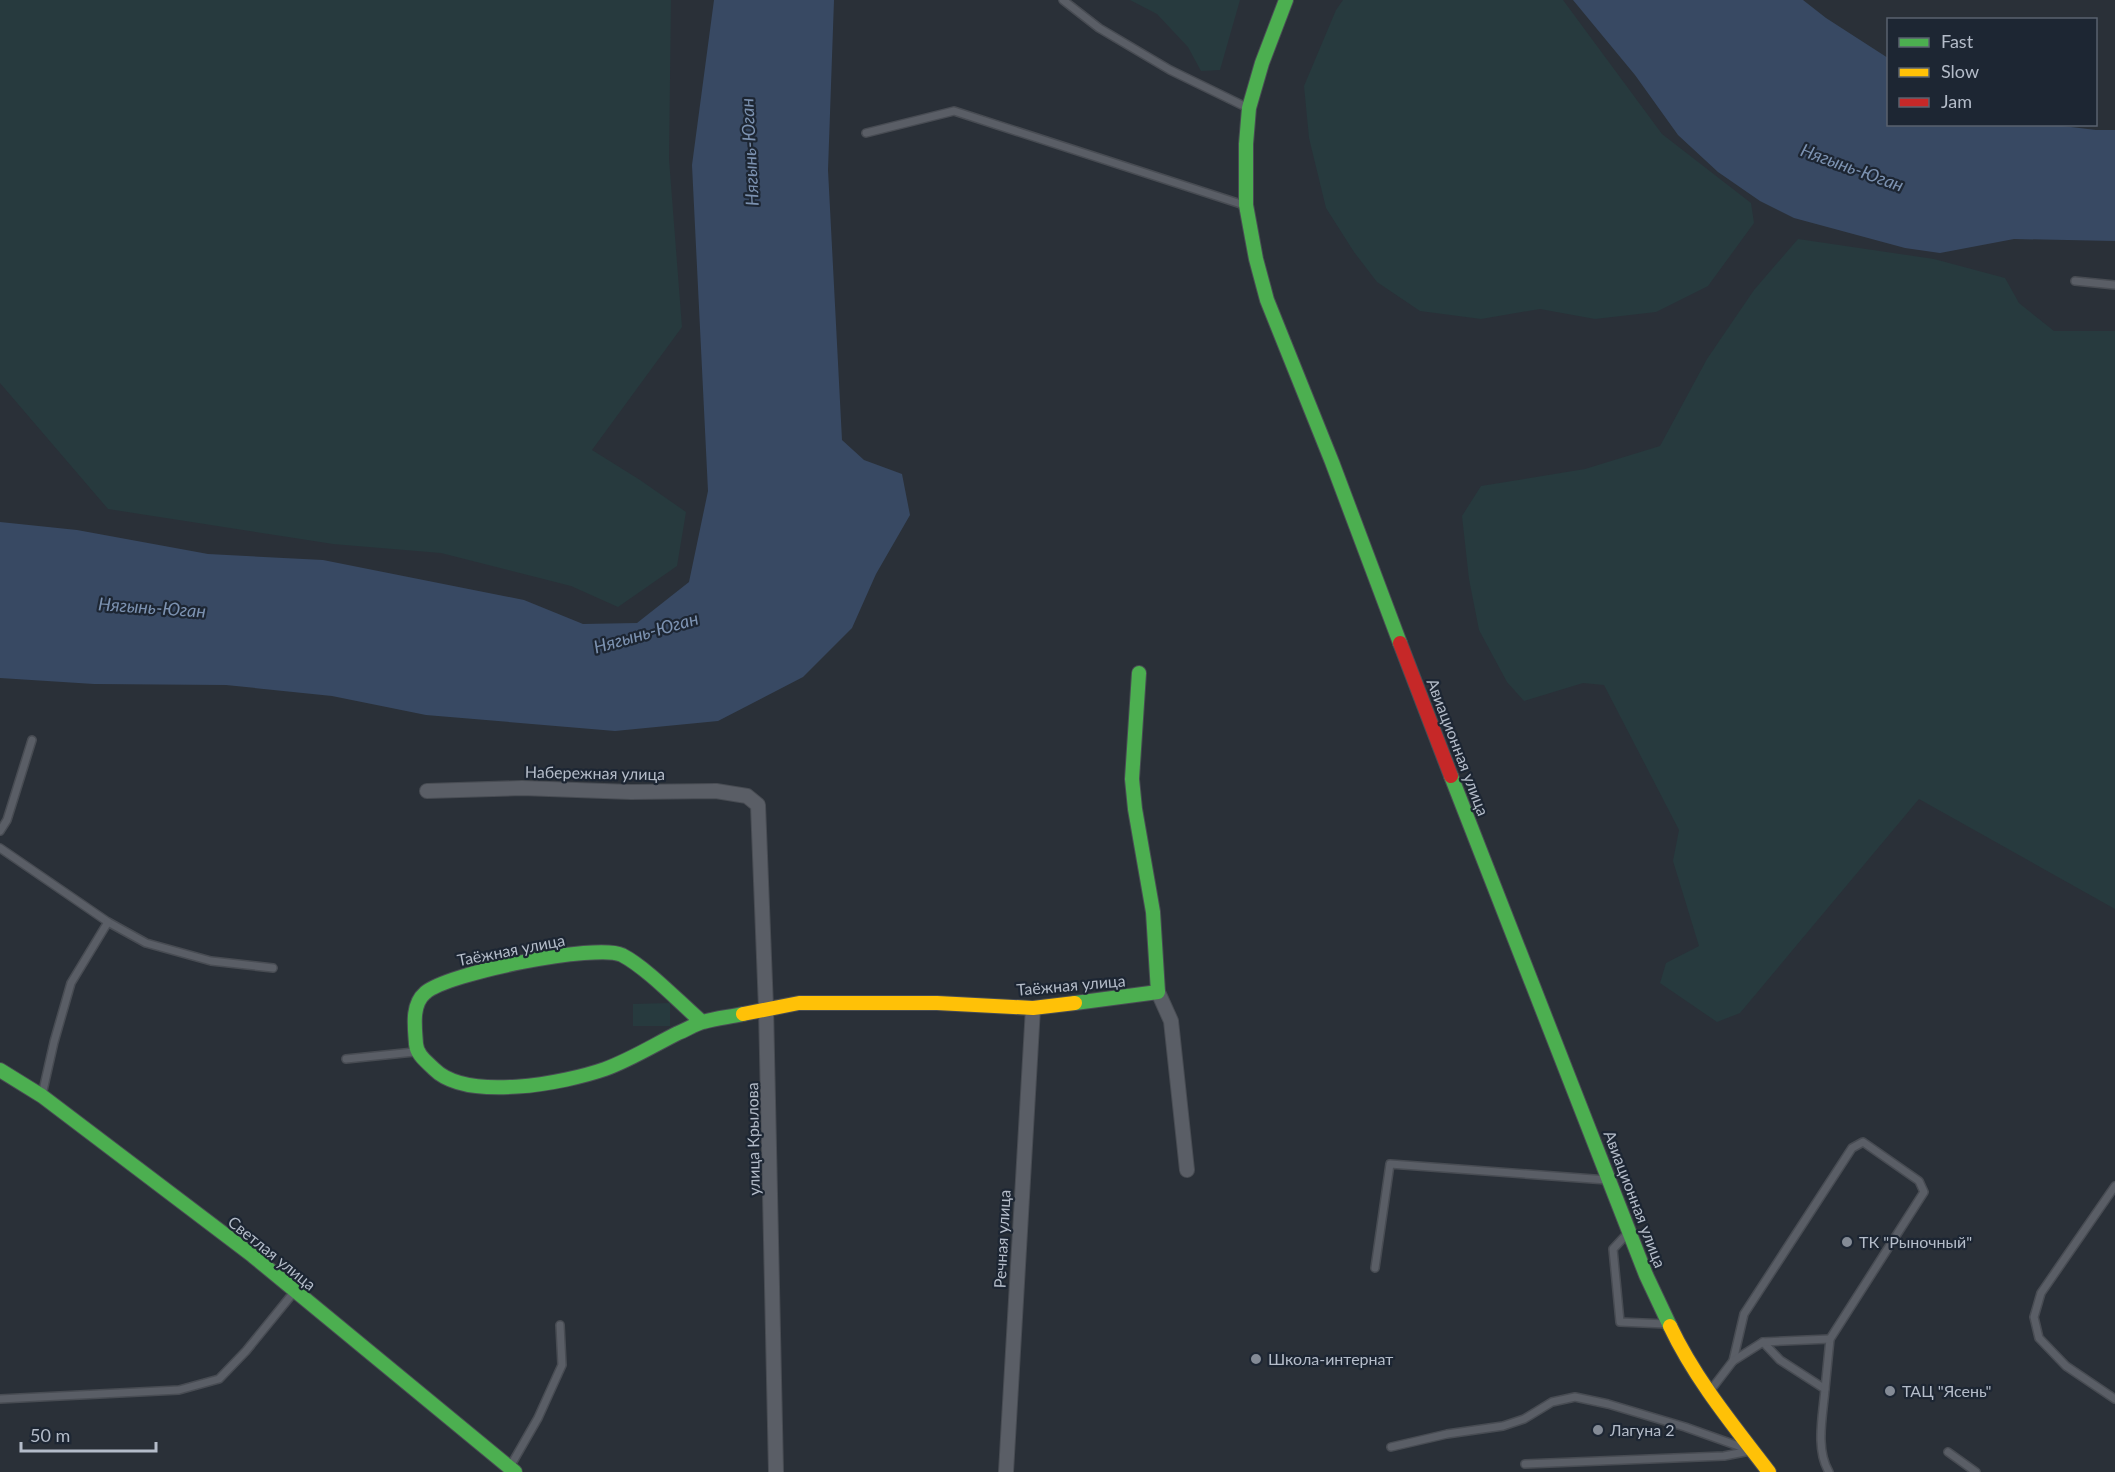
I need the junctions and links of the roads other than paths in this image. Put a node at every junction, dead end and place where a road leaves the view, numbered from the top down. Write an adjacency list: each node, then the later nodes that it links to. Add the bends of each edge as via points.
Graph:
1 (1063, 0): 3 (lane, via 1099,28 1160,64)
2 (1286, 0): 3 (street, Авиационная улица)
3 (1249, 108): 5 (street, Авиационная улица)
4 (866, 133): 5 (lane, via 954,111)
5 (1246, 205): 25 (street, Авиационная улица, via 1267,300)
6 (2075, 281): 7 (lane)
7 (2115, 285)
8 (1139, 673): 16 (street, via 1132,779 1153,912)
9 (32, 740): 12 (lane)
10 (427, 791): 11 (street, Набережная улица, via 716,791 747,796)
11 (758, 805): 17 (street, улица Крылова)
12 (0, 831)
13 (0, 848): 14 (lane)
14 (108, 922): 15 (lane, via 146,943 211,961); 23 (lane, via 71,983)
15 (273, 969)
16 (1158, 992): 18 (street, Таёжная улица); 24 (street, via 1170,1021)
17 (766, 1008): 18 (street, Таёжная улица, via 799,1003 937,1003); 19 (street, Таёжная улица); 45 (street, улица Крылова)
18 (1033, 1008): 46 (street, Речная улица)
19 (702, 1022): 20 (street, Таёжная улица, via 605,1069 553,1082 498,1088 466,1085 440,1075); 20 (street, Таёжная улица, via 637,965 620,954 596,951 485,969 429,989 420,997 414,1022)
20 (417, 1052): 21 (lane)
21 (346, 1059)
22 (0, 1070): 23 (street, Светлая улица)
23 (42, 1096): 29 (street, Светлая улица, via 253,1256)
24 (1187, 1170)
25 (1609, 1180): 27 (street, Авиационная улица); 28 (lane, via 1390,1164)
26 (2115, 1186): 38 (lane, via 2041,1293 2034,1317 2039,1338 2066,1366)
27 (1630, 1232): 30 (street, Авиационная улица); 30 (lane, via 1613,1249 1620,1322)
28 (1376, 1268)
29 (294, 1292): 37 (lane, via 219,1379 179,1390); 44 (street, Светлая улица)
30 (1668, 1324): 36 (street, Авиационная улица)
31 (561, 1325): 44 (lane, via 562,1365)
32 (1830, 1339): 33 (lane); 34 (lane, via 1924,1192 1919,1181 1863,1142 1852,1148 1744,1314); 35 (lane)
33 (1763, 1342): 34 (lane); 35 (lane, via 1780,1360)
34 (1733, 1361): 36 (lane)
35 (1825, 1389): 43 (lane, via 1821,1448)
36 (1709, 1394): 40 (street, Авиационная улица)
37 (0, 1399)
38 (2115, 1399)
39 (1391, 1447): 40 (lane, via 1503,1425 1524,1419 1552,1402 1575,1397 1685,1427)
40 (1752, 1451): 42 (lane, via 1724,1456); 47 (street, Авиационная улица)
41 (1948, 1452): 50 (lane)
42 (1525, 1464)
43 (1824, 1464): 48 (lane); 49 (lane)
44 (512, 1469)
45 (776, 1472)
46 (1006, 1472)
47 (1769, 1472)
48 (1820, 1472)
49 (1829, 1472)
50 (1976, 1472)

